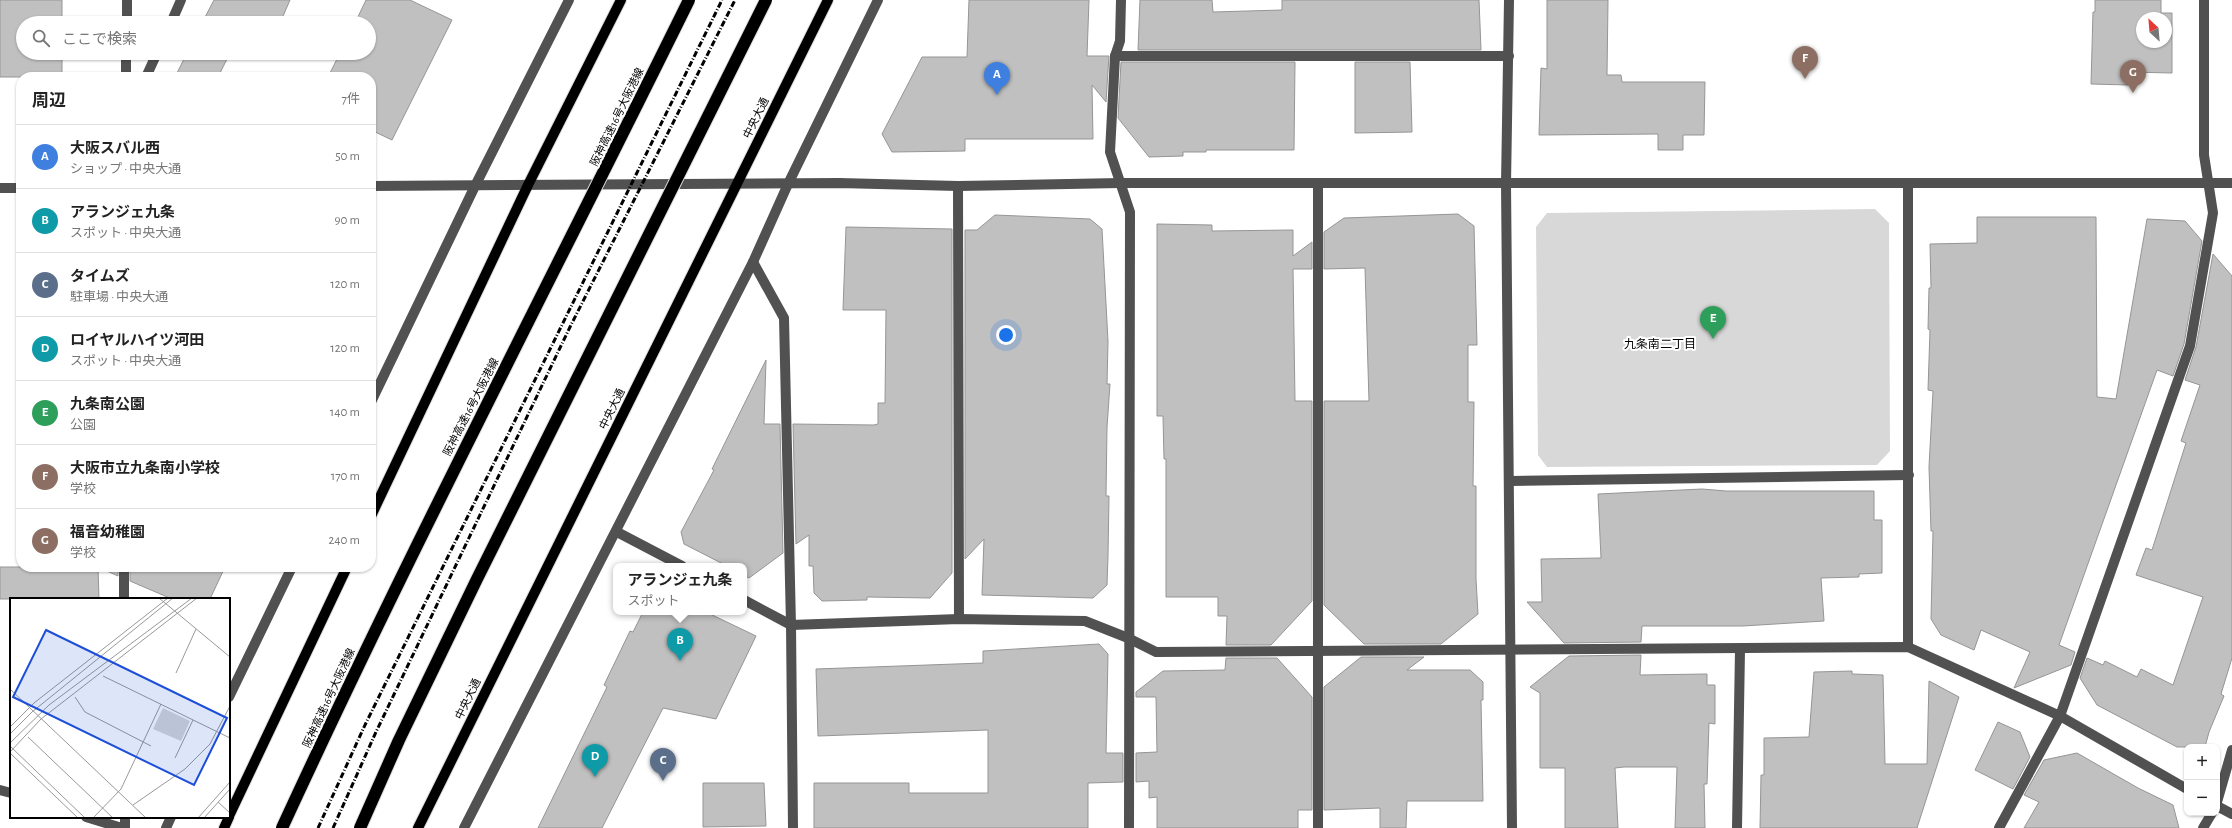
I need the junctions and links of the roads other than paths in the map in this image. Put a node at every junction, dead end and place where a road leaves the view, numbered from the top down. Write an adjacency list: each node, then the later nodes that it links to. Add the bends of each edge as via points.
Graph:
1 (127, 0): 12 (street)
2 (181, 0): 13 (street)
3 (569, 0): 30 (street)
4 (622, 0): 28 (main road)
5 (689, 0): 70 (highway, 阪神高速16号大阪港線, bridge, via 413,552)
6 (766, 0): 71 (highway, bridge, via 473,588 399,740)
7 (828, 0): 23 (main road, 中央大通)
8 (878, 0): 24 (street)
9 (1121, 0): 14 (street, via 1120,41)
10 (1509, 0): 15 (street)
11 (2204, 0): 21 (street, via 2204,155)
12 (127, 16)
13 (174, 16)
14 (1115, 56): 15 (street); 20 (street, via 1110,152)
15 (1509, 56): 26 (street)
16 (126, 60): 18 (street)
17 (154, 60): 19 (street)
18 (126, 72)
19 (148, 72)
20 (1120, 183): 25 (street); 31 (street); 48 (street, via 1130,212)
21 (2209, 183): 22 (street); 27 (street); 54 (street, via 2213,214 2190,346)
22 (2232, 183)
23 (737, 184): 24 (street); 28 (street); 72 (main road, 中央大通)
24 (788, 184): 31 (street); 34 (street)
25 (1318, 184): 26 (street); 51 (street)
26 (1506, 184): 27 (street); 37 (street)
27 (1908, 184): 36 (street)
28 (528, 185): 30 (street); 38 (main road)
29 (376, 186): 30 (street)
30 (475, 186): 35 (street)
31 (958, 186): 46 (street)
32 (0, 188): 33 (street)
33 (16, 188)
34 (753, 262): 39 (street); 47 (street, via 784,318)
35 (376, 392)
36 (1909, 475): 37 (street); 50 (street)
37 (1510, 481): 49 (street)
38 (376, 505)
39 (617, 532): 40 (street); 73 (street)
40 (676, 563)
41 (124, 572): 44 (street)
42 (290, 572): 53 (street)
43 (345, 572): 62 (main road)
44 (124, 598)
45 (747, 602): 47 (street)
46 (959, 619): 47 (street); 48 (street, via 1085,621)
47 (791, 625): 74 (street)
48 (1128, 638): 51 (street, via 1156,652); 75 (street)
49 (1510, 648): 51 (street); 52 (street); 77 (street)
50 (1908, 648): 52 (street); 54 (street)
51 (1318, 650): 76 (street)
52 (1740, 650): 78 (street)
53 (230, 695)
54 (2060, 716): 56 (street); 79 (street)
55 (2232, 750): 58 (street)
56 (2184, 787)
57 (0, 790): 59 (street)
58 (2220, 792)
59 (10, 793)
60 (2220, 808): 61 (street)
61 (2232, 814)
62 (230, 815)
63 (2210, 816): 80 (street)
64 (89, 818): 67 (street)
65 (171, 818): 68 (street)
66 (229, 818): 69 (main road)
67 (122, 828)
68 (166, 828)
69 (224, 828)
70 (282, 828)
71 (360, 828)
72 (418, 828)
73 (464, 828)
74 (793, 828)
75 (1129, 828)
76 (1318, 828)
77 (1512, 828)
78 (1736, 828)
79 (1999, 828)
80 (2203, 828)

